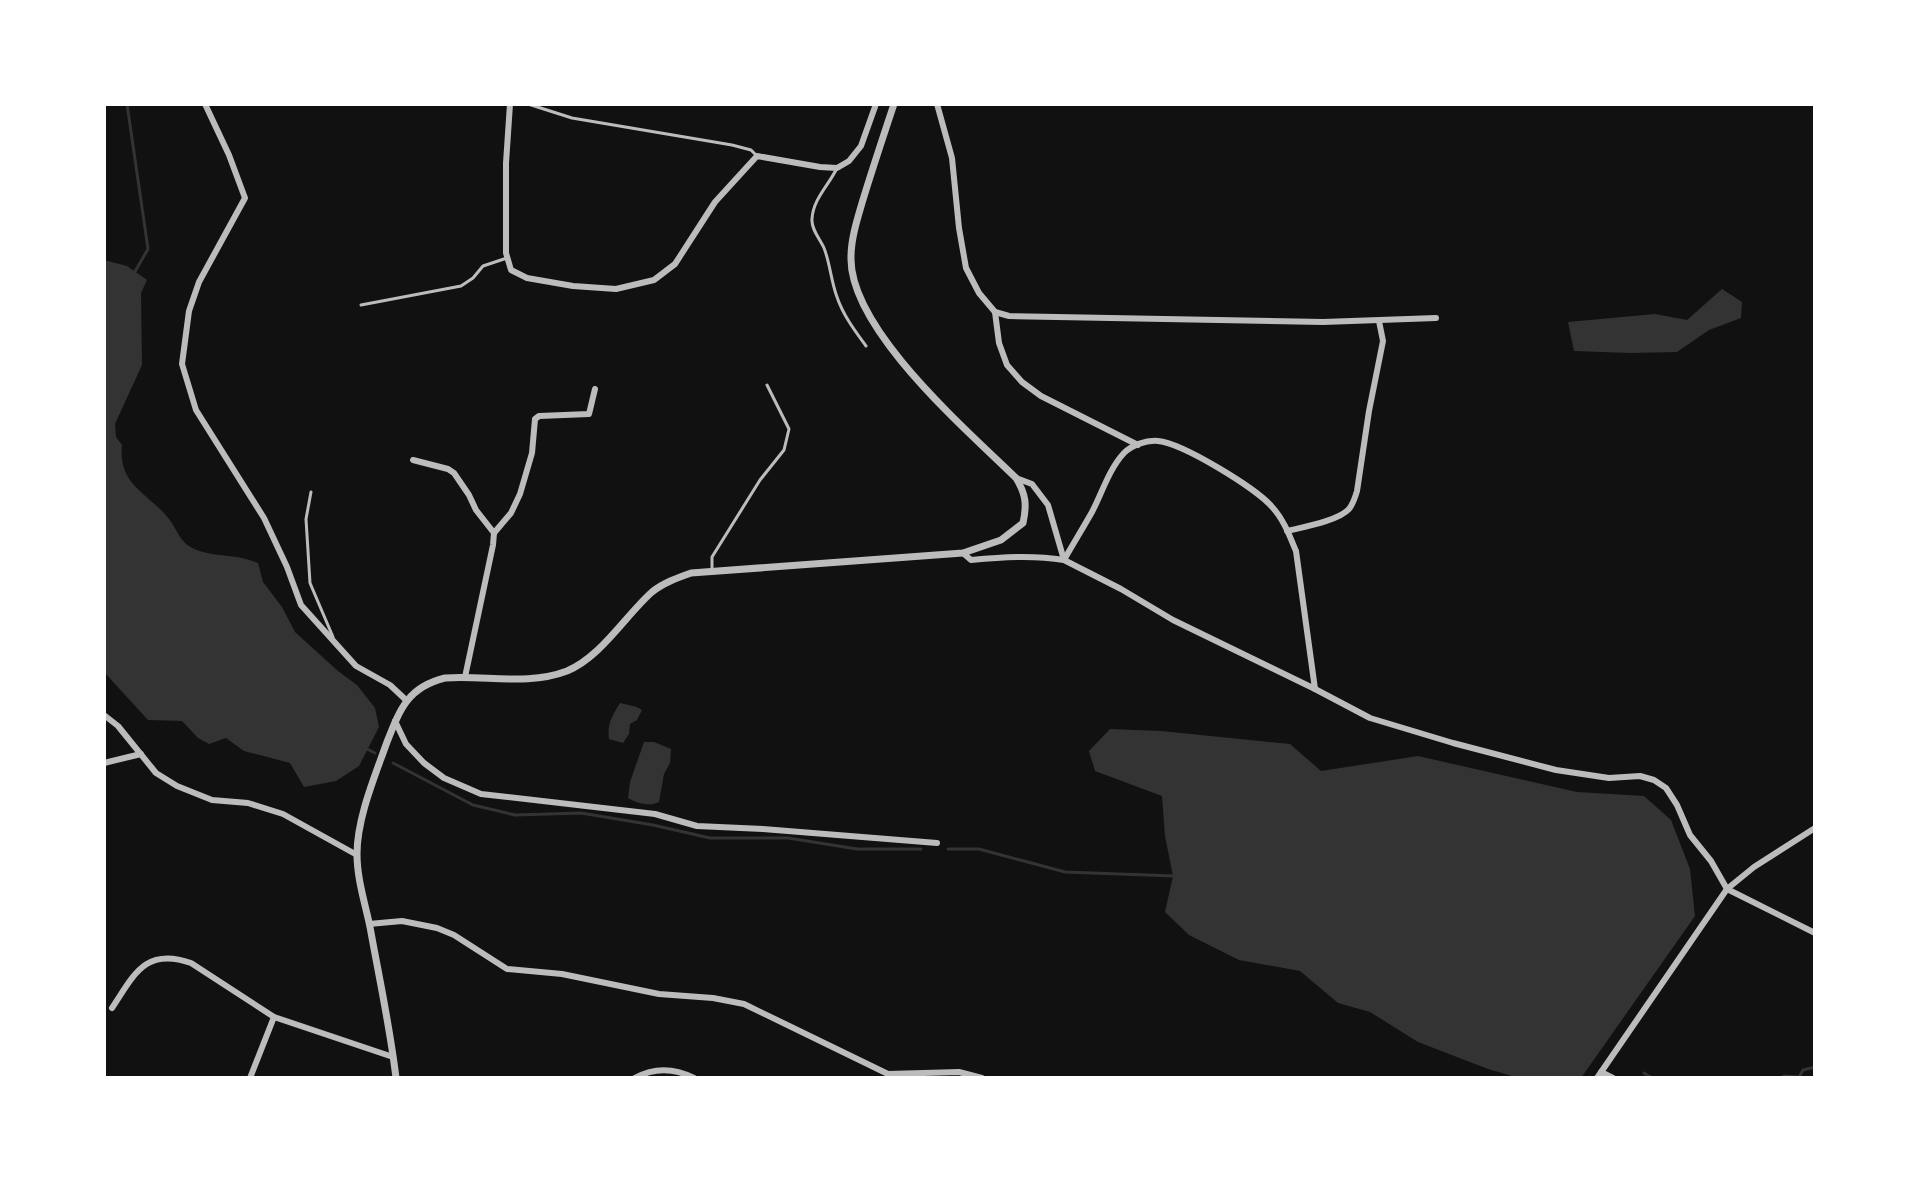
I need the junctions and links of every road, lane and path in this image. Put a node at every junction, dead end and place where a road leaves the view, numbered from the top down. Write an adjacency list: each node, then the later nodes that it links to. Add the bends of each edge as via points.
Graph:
1 (205, 104): 26 (street, via 245,198 199,282 182,364 196,410 264,518 301,605)
2 (510, 104): 9 (street)
3 (528, 104): 7 (lane, via 572,118 732,145)
4 (876, 104): 8 (street, via 861,146)
5 (894, 104): 19 (street, via 856,224 851,258 857,293 890,348)
6 (937, 104): 11 (street, via 952,158 966,268)
7 (757, 156): 8 (street); 9 (street, via 715,202 675,264 654,280 616,289 573,286 527,278 511,270)
8 (837, 168): 14 (lane, via 819,197 812,224 840,306)
9 (507, 258): 10 (lane, via 483,266 461,286)
10 (361, 305)
11 (995, 312): 13 (street); 17 (street, via 1007,365 1022,382)
12 (1436, 318): 13 (street)
13 (1379, 321): 21 (street, via 1383,341 1353,503 1339,516)
14 (866, 346)
15 (767, 385): 25 (lane, via 789,429 784,450 712,557)
16 (595, 389): 22 (street, via 589,414 535,419 520,494)
17 (1138, 445): 21 (street, via 1172,444 1227,475 1272,507); 24 (street, via 1112,471)
18 (413, 460): 22 (street, via 454,473)
19 (1016, 478): 23 (street, via 1027,505 1023,523 1001,540); 24 (street, via 1032,484 1048,505)
20 (311, 492): 26 (lane, via 306,519 310,583)
21 (1287, 531): 28 (street, via 1296,551)
22 (494, 533): 27 (street)
23 (963, 553): 24 (street, via 971,560); 25 (street)
24 (1064, 560): 28 (street)
25 (712, 570): 27 (street, via 691,573 654,591 586,661 570,670 529,678)
26 (334, 641): 29 (street, via 356,666)
27 (465, 677): 29 (street, via 432,681)
28 (1315, 689): 37 (street, via 1370,718 1453,743 1556,770 1654,780 1666,788)
29 (406, 700): 31 (street)
30 (104, 715): 32 (street)
31 (395, 721): 35 (street, via 406,744 424,763 481,794 655,814 697,826); 36 (street, via 375,776)
32 (141, 754): 33 (street); 36 (street, via 156,773 177,786 212,800 248,803 283,814)
33 (104, 763)
34 (1815, 828): 37 (street)
35 (937, 843)
36 (357, 855): 38 (street)
37 (1727, 889): 39 (street); 43 (street)
38 (369, 924): 42 (street); 44 (street, via 402,921 437,928 507,969 744,1004)
39 (1815, 933)
40 (112, 1008): 41 (street, via 139,968 167,958 191,963)
41 (274, 1017): 42 (street); 45 (street)
42 (393, 1057): 46 (street)
43 (1599, 1075): 50 (street)
44 (886, 1076): 49 (street, via 959,1072)
45 (250, 1078)
46 (396, 1078)
47 (635, 1078): 48 (street, via 669,1069)
48 (694, 1078)
49 (982, 1078)
50 (1613, 1078)

